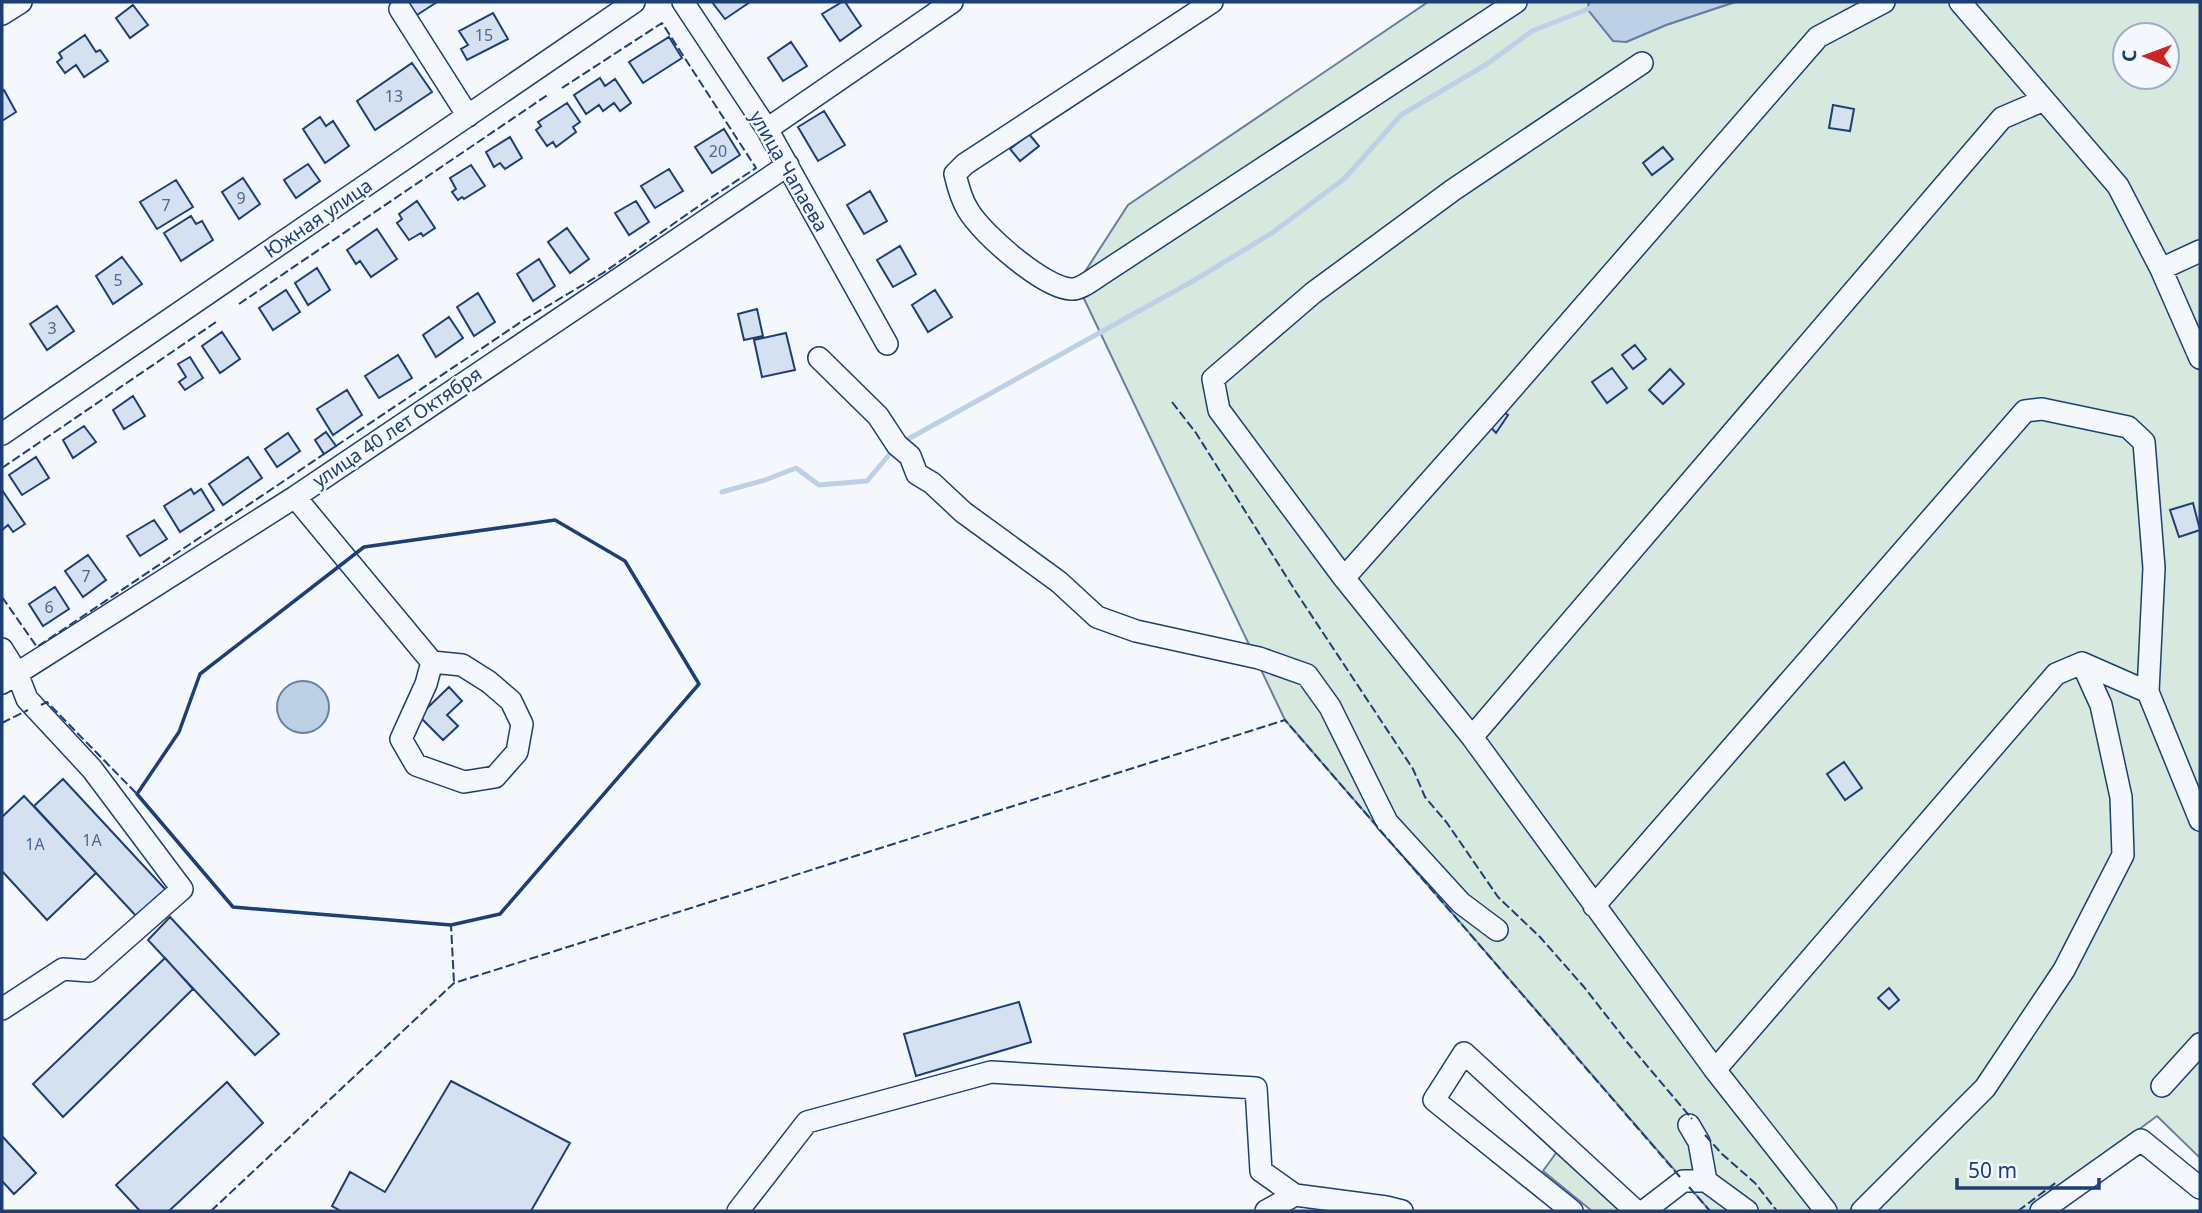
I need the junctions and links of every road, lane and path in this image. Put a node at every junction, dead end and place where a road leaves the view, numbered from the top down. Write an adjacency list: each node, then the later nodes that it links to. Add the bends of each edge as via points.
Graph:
1 (21, 2): 10 (street)
2 (634, 2): 13 (street, Южная улица)
3 (683, 2): 14 (street, улица Чапаева)
4 (952, 2): 14 (street)
5 (1212, 2): 6 (street, via 1029,120 955,174 969,213 1023,265 1058,287 1074,290 1100,275)
6 (1516, 2)
7 (1884, 2): 23 (street, via 1818,37)
8 (1960, 2): 12 (street)
9 (400, 9): 13 (street)
10 (2, 14)
11 (1642, 63): 23 (street, via 1453,190 1312,293 1213,379 1219,410)
12 (2045, 100): 17 (street, via 2118,186); 29 (street, via 2002,118)
13 (468, 116): 21 (street, Южная улица)
14 (767, 129): 15 (street, улица Чапаева)
15 (788, 165): 18 (street, улица Чапаева); 22 (street, улица 40 лет Октября)
16 (2200, 251): 17 (street)
17 (2161, 269): 20 (street)
18 (887, 344)
19 (819, 358): 32 (street, via 878,415 910,456 917,474 1059,582 1097,617 1136,631 1259,658 1307,675 1330,707 1387,822 1461,903)
20 (2200, 358)
21 (2, 435)
22 (295, 496): 25 (street); 27 (street, улица 40 лет Октября)
23 (1344, 578): 29 (street)
24 (2, 649): 27 (street)
25 (432, 662): 25 (street, via 462,665 511,701 522,724 517,752 495,777 464,782 416,765 401,739)
26 (2082, 663): 28 (street); 35 (street, via 2056,674); 49 (street, via 2101,705 2121,797 2123,855 2064,970 1985,1088)
27 (9, 678): 33 (street, via 92,769 182,889 89,971 63,969)
28 (2148, 692): 30 (street); 31 (street, via 2154,568 2144,442 2128,427 2042,409 2025,411)
29 (1472, 737): 31 (street)
30 (2200, 820)
31 (1594, 906): 35 (street)
32 (1497, 930)
33 (2, 1009)
34 (2200, 1044): 36 (street)
35 (1715, 1070): 48 (street)
36 (2162, 1086)
37 (1689, 1125): 38 (street, via 1699,1142)
38 (1706, 1181): 46 (street, via 1683,1181); 47 (street)
39 (2200, 1188): 50 (street, via 2141,1140)
40 (1295, 1195): 41 (street, via 1261,1171 1256,1088 991,1072 807,1122); 42 (street); 43 (street)
41 (738, 1211)
42 (1266, 1211)
43 (1402, 1211)
44 (1572, 1211): 45 (street, via 1434,1100 1464,1053)
45 (1636, 1211)
46 (1644, 1211)
47 (1747, 1211)
48 (1826, 1211)
49 (1862, 1211)
50 (2040, 1211)

